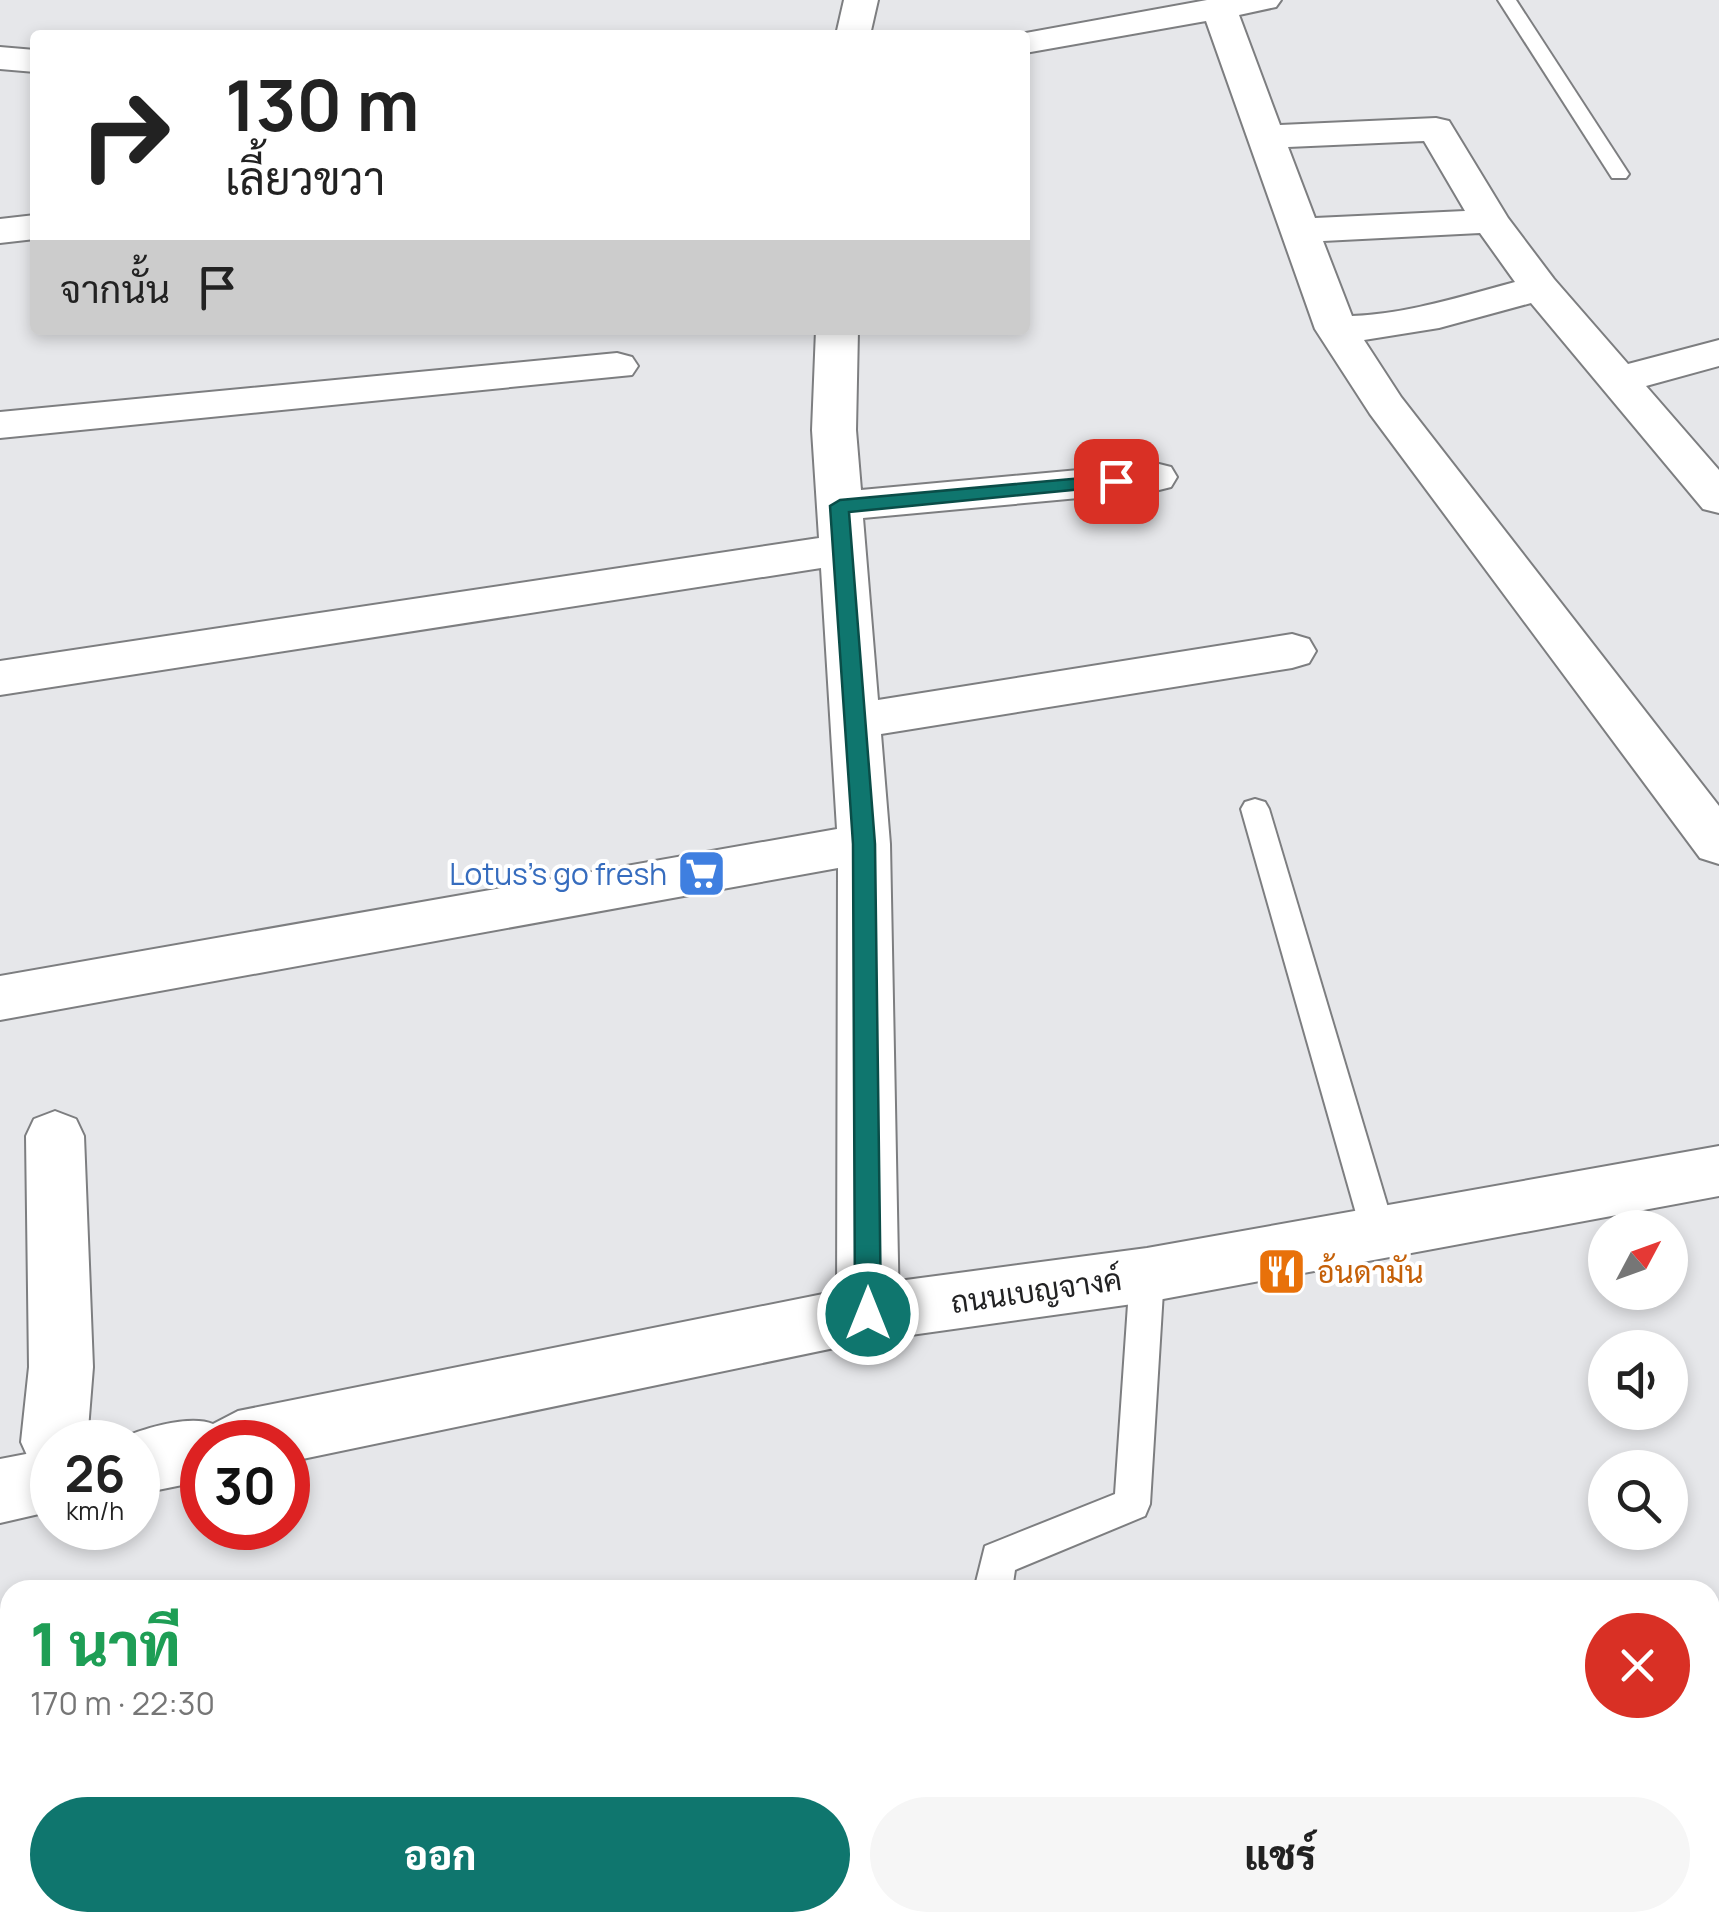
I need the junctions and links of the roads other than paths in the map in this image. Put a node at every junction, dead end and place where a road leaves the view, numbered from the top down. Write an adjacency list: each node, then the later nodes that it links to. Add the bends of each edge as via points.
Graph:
1 (861, 0): 5 (street)
2 (1264, 0): 4 (street)
3 (1507, 0): 10 (lane)
4 (1219, 8): 6 (street); 9 (street)
5 (854, 30)
6 (1030, 41)
7 (0, 58): 8 (street)
8 (30, 60)
9 (1266, 137): 11 (street, via 1436,129); 13 (street)
10 (1619, 174)
11 (1490, 221): 13 (street); 15 (street)
12 (30, 228): 14 (street)
13 (1300, 230): 16 (street)
14 (0, 231)
15 (1540, 288): 16 (street, via 1368,330); 20 (street)
16 (1336, 329): 30 (street, via 1385,405)
17 (837, 335): 24 (street)
18 (1719, 354): 20 (street)
19 (616, 366): 21 (street)
20 (1618, 380): 23 (street)
21 (0, 426)
22 (1156, 477): 24 (street)
23 (1719, 499)
24 (841, 528): 26 (street); 27 (street)
25 (1292, 651): 27 (street)
26 (0, 678)
27 (855, 721): 29 (street)
28 (1255, 810): 34 (lane)
29 (864, 844): 31 (street); 36 (street)
30 (1719, 844)
31 (0, 998)
32 (55, 1136): 37 (street, via 60,1367)
33 (1719, 1170): 34 (street, ถนนเบญจางค์)
34 (1378, 1231): 35 (street, ถนนเบญจางค์)
35 (1147, 1276): 36 (street, ถนนเบญจางค์); 39 (lane, via 1132,1504 998,1559)
36 (868, 1314): 38 (street, ถนนเบญจางค์)
37 (51, 1420)
38 (310, 1427)
39 (995, 1580)

